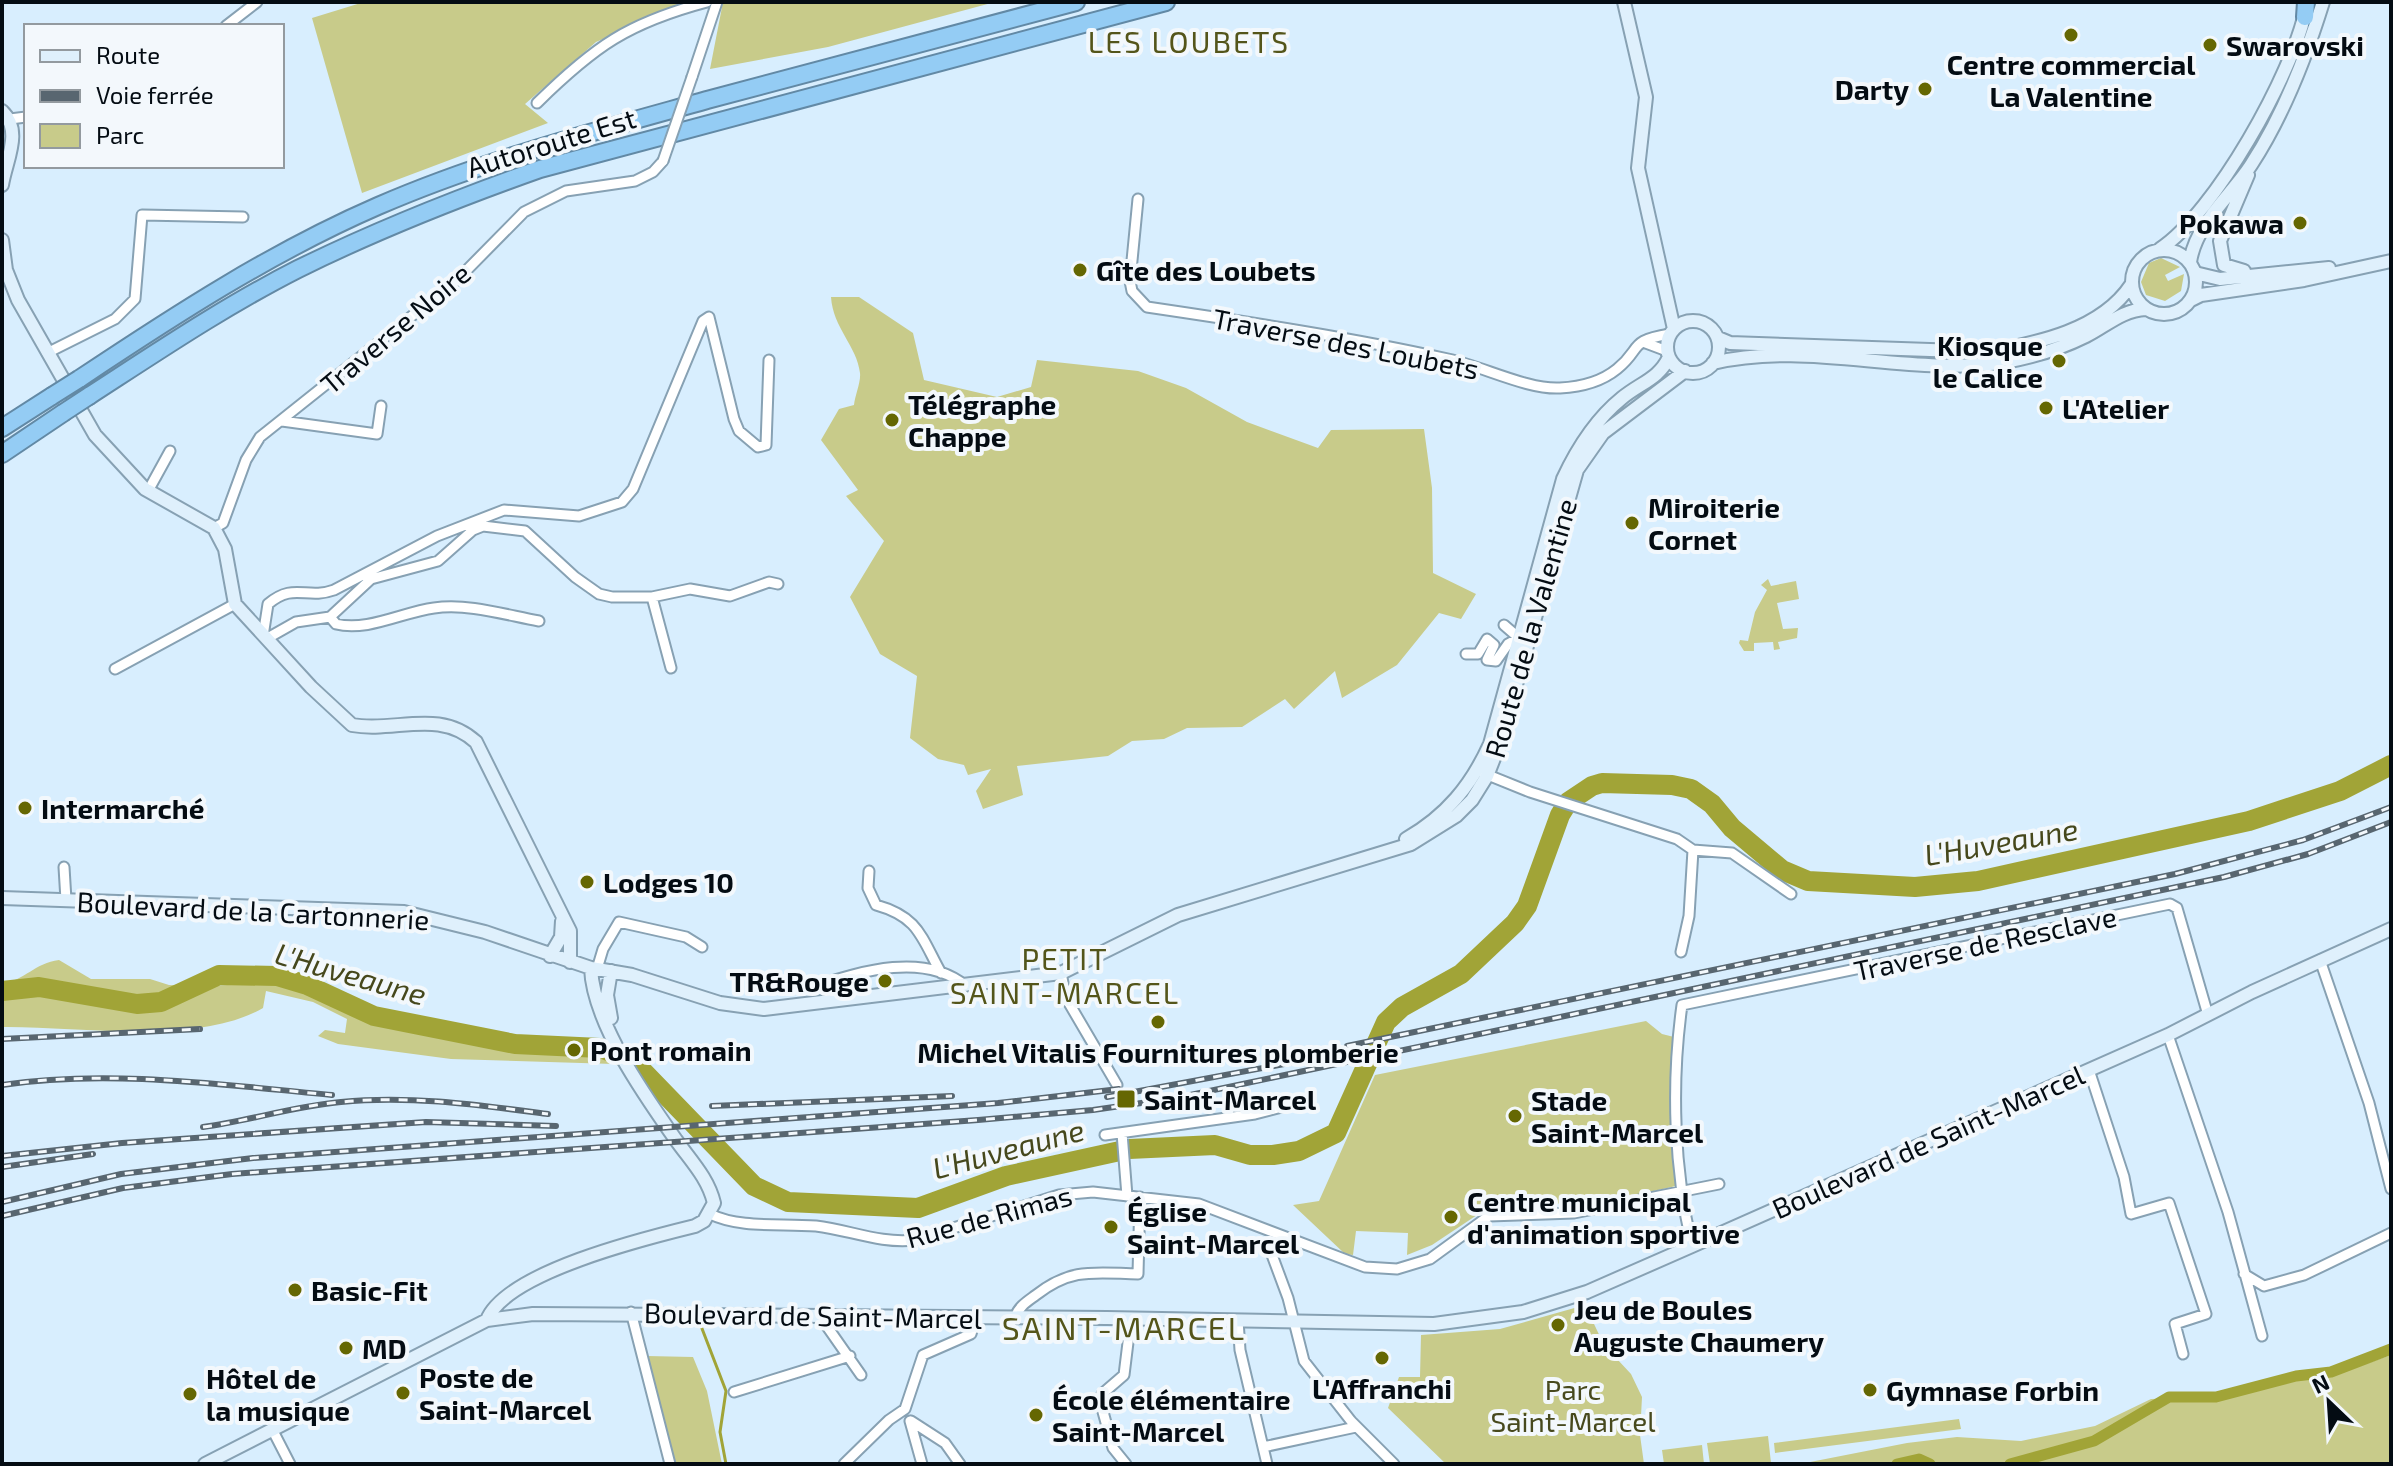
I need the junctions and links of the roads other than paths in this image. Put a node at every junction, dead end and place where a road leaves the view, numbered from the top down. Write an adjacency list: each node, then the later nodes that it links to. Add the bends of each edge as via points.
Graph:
1 (257, 2): 9 (street)
2 (707, 2): 10 (street, via 603,43)
3 (717, 2): 38 (street, Traverse Noire, bridge, via 663,161 644,178 566,191 524,212 457,280)
4 (1076, 2): 39 (highway, Autoroute Est, bridge, via 606,128 464,172 378,206 187,307)
5 (1166, 2): 41 (highway, Autoroute Est, bridge, via 540,169 453,200 295,271 199,325)
6 (1624, 2): 23 (main road, via 1646,97 1638,168)
7 (2323, 2): 12 (main road, via 2308,52)
8 (2306, 7): 17 (main road, via 2295,47 2248,139 2190,225)
9 (229, 24)
10 (537, 103)
11 (6, 115): 13 (main road, via 13,136)
12 (2252, 164): 20 (main road, via 2200,232); 21 (main road, via 2220,250 2224,265)
13 (2, 185)
14 (1138, 199): 29 (street, Traverse des Loubets, via 1130,281 1147,307 1355,338 1470,363 1555,389 1584,385 1613,372)
15 (243, 217): 30 (street, via 142,215 135,299 115,319)
16 (2, 240): 30 (main road, via 6,270)
17 (2160, 249): 20 (main road, via 2182,254); 22 (main road, via 2135,266)
18 (2391, 261): 19 (main road)
19 (2360, 266): 21 (main road); 24 (main road)
20 (2192, 267): 21 (main road, via 2220,279); 24 (main road)
21 (2263, 273)
22 (2131, 285): 25 (main road); 28 (main road, via 2116,304 2070,330 1988,352 1730,343)
23 (1664, 288): 26 (main road, via 1676,307); 27 (main road)
24 (2191, 300): 25 (main road, via 2165,314)
25 (2146, 309): 33 (main road, via 2130,310 2066,345 2002,362 1924,364 1825,356)
26 (1695, 321): 27 (main road); 28 (main road, via 1709,326)
27 (1672, 331): 29 (street); 31 (main road)
28 (1718, 338): 33 (main road)
29 (1640, 342): 31 (street, via 1655,344)
30 (47, 353): 42 (main road, via 95,435)
31 (1668, 354): 34 (main road); 35 (main road, Route de la Valentine, via 1664,369)
32 (769, 360): 50 (street, via 766,445 747,440 734,419 709,317 633,489 622,502 579,516 504,510 437,536 334,590 312,595 286,592 268,604)
33 (1713, 363): 34 (main road, via 1700,371)
34 (1685, 371): 37 (main road, Route de la Valentine)
35 (1637, 388): 37 (main road); 51 (main road, Route de la Valentine, via 1593,429 1563,479)
36 (381, 406): 38 (street, via 377,434)
37 (1635, 406): 53 (main road, Route de la Valentine, via 1603,433 1570,485)
38 (282, 421): 43 (street, Traverse Noire, via 252,447 223,523)
39 (2, 428)
40 (170, 451): 42 (street)
41 (2, 454)
42 (148, 491): 43 (main road)
43 (214, 528): 46 (main road, via 225,549)
44 (778, 584): 45 (street, via 769,582 730,596 690,589)
45 (652, 597): 47 (street, via 625,600 599,594 525,531 483,526 438,561 371,579); 54 (street)
46 (235, 604): 50 (main road); 55 (street)
47 (330, 617): 48 (street, via 336,624 351,626 451,607); 50 (street, via 296,622)
48 (539, 621)
49 (1504, 625): 51 (street)
50 (265, 638): 64 (main road, via 352,725 433,722 468,735 481,751)
51 (1519, 638): 52 (street, via 1496,661 1487,660 1494,645 1487,639 1478,654); 53 (main road); 56 (main road, Route de la Valentine)
52 (1466, 654)
53 (1522, 662): 56 (main road, Route de la Valentine)
54 (671, 668)
55 (115, 669)
56 (1510, 684): 57 (main road, Route de la Valentine)
57 (1483, 773): 58 (street, via 1677,839); 74 (main road, Route de la Valentine, via 1472,800 1433,833 1392,852 1178,915)
58 (1693, 850): 61 (street, via 1732,853); 67 (street)
59 (64, 867): 63 (street)
60 (869, 871): 73 (street, via 868,888 876,905 911,920)
61 (1791, 894)
62 (2, 898): 63 (main road, Boulevard de la Cartonnerie)
63 (66, 900): 68 (main road, Boulevard de la Cartonnerie, via 404,912 485,932)
64 (561, 917): 68 (main road, via 561,937); 70 (main road, via 570,931)
65 (2391, 929): 69 (main road, Boulevard de Saint-Marcel)
66 (702, 947): 71 (street, via 686,937 619,922)
67 (1681, 952)
68 (550, 956): 70 (main road, Boulevard de la Cartonnerie)
69 (2320, 960): 77 (main road, Boulevard de Saint-Marcel); 86 (street, via 2369,1103)
70 (570, 962): 71 (main road, Boulevard de la Cartonnerie)
71 (594, 969): 72 (main road, Route de la Valentine); 79 (main road, via 599,1006)
72 (611, 971): 75 (main road, Route de la Valentine, via 720,1003 764,1009); 79 (main road, via 607,995)
73 (941, 973): 75 (street); 76 (street, via 882,967)
74 (1061, 973): 75 (main road, Route de la Valentine); 81 (street, via 1067,1001)
75 (966, 986)
76 (812, 987)
77 (2208, 1015): 78 (main road, Boulevard de Saint-Marcel); 87 (street, Traverse de Resclave, via 2177,908 2170,904 1682,1005 1676,1096)
78 (2168, 1035): 80 (main road, Boulevard de Saint-Marcel); 94 (street)
79 (614, 1038): 90 (main road, via 629,1072 707,1182 714,1203)
80 (2089, 1070): 92 (main road, Boulevard de Saint-Marcel); 104 (street, via 2131,1214 2169,1203 2202,1300 2206,1314 2175,1324)
81 (1117, 1085)
82 (1282, 1107): 84 (street)
83 (1105, 1135): 84 (street)
84 (1122, 1136): 88 (street)
85 (1719, 1184): 87 (street, Rue de Rimas)
86 (2391, 1189)
87 (1679, 1195): 89 (street, Rue de Rimas, via 1574,1213 1489,1216 1430,1259 1397,1269 1365,1267 1199,1204); 92 (street)
88 (1127, 1196): 89 (street, Rue de Rimas); 90 (street, Rue de Rimas, via 1072,1192 898,1242 815,1226 727,1223)
89 (1140, 1197): 98 (street, via 1138,1274 1062,1277)
90 (710, 1214): 100 (main road, via 695,1226 548,1271 497,1303)
91 (2391, 1233): 94 (street, via 2304,1275 2264,1286)
92 (1692, 1246): 102 (main road, Boulevard de Saint-Marcel, via 1575,1297 1523,1312 1434,1324)
93 (1272, 1255): 102 (street)
94 (2244, 1274): 103 (street)
95 (631, 1312): 96 (main road, Boulevard de Saint-Marcel); 100 (main road, Boulevard de Saint-Marcel, via 558,1312); 115 (street)
96 (819, 1315): 97 (main road, Boulevard de Saint-Marcel); 105 (street)
97 (976, 1317): 98 (main road, Boulevard de Saint-Marcel); 108 (street, via 971,1334 923,1355)
98 (1015, 1317): 99 (main road, Boulevard de Saint-Marcel)
99 (1131, 1318): 101 (main road, Boulevard de Saint-Marcel); 119 (street, via 1124,1375 1100,1401 1113,1448)
100 (487, 1320): 111 (main road, Boulevard de Saint-Marcel)
101 (1238, 1320): 102 (main road, Boulevard de Saint-Marcel); 112 (street)
102 (1295, 1321): 110 (street, via 1304,1361)
103 (2262, 1336)
104 (2183, 1354)
105 (850, 1356): 106 (street); 107 (street)
106 (861, 1375)
107 (734, 1392)
108 (905, 1409): 109 (street); 116 (street)
109 (911, 1421): 117 (street); 118 (street, via 945,1443)
110 (1354, 1424): 112 (street); 121 (street)
111 (272, 1429): 113 (main road, Boulevard de Saint-Marcel); 114 (street)
112 (1263, 1447): 120 (street)
113 (205, 1464)
114 (290, 1464)
115 (670, 1464)
116 (844, 1464)
117 (922, 1464)
118 (960, 1464)
119 (1126, 1464)
120 (1267, 1464)
121 (1394, 1464)

